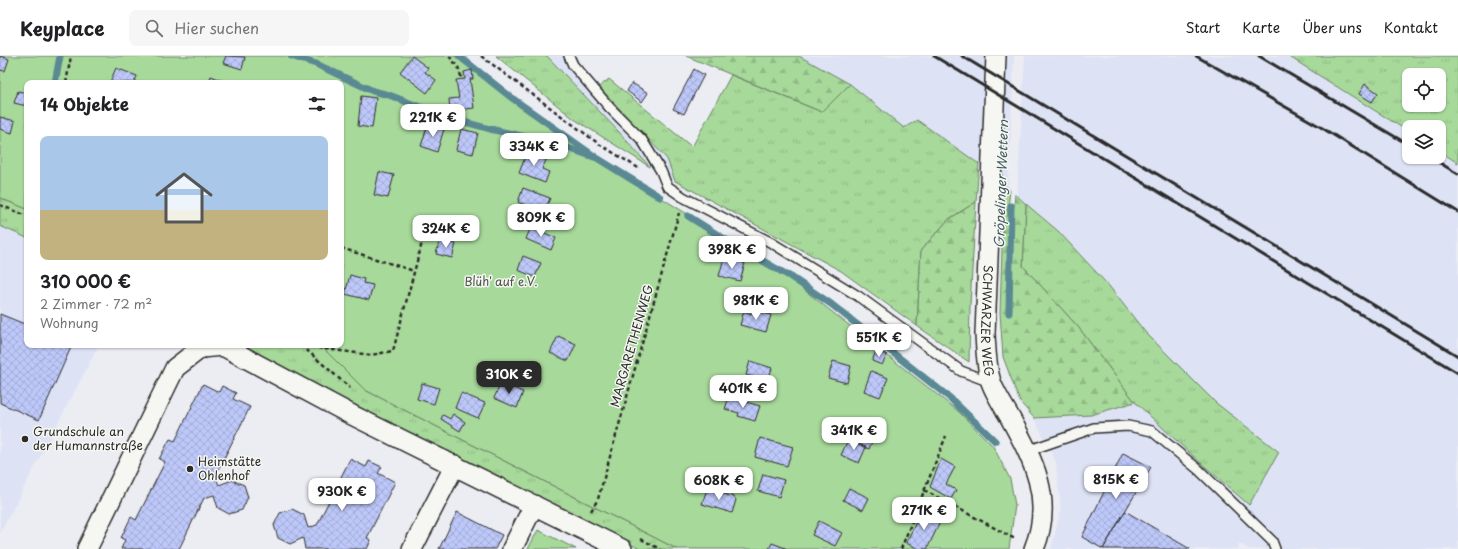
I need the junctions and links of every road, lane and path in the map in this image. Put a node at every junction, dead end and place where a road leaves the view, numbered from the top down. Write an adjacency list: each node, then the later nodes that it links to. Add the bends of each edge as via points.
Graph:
1 (71, 56): 7 (path)
2 (449, 56): 6 (path, via 458,67)
3 (481, 56): 8 (path, via 599,144)
4 (569, 56): 8 (lane, via 573,65 596,92 642,140)
5 (996, 56): 18 (street, SCHWARZER WEG, via 985,334 986,361)
6 (462, 79)
7 (67, 80)
8 (668, 186): 9 (lane)
9 (683, 197): 18 (lane, via 772,243 858,296 961,371); 24 (path, MARGARETHENWEG, via 598,499)
10 (0, 205): 11 (path)
11 (24, 215)
12 (424, 235): 14 (path)
13 (344, 249): 14 (path)
14 (414, 271): 17 (path, via 393,351 371,355)
15 (201, 348): 27 (street, via 175,368)
16 (227, 348): 21 (street, via 352,415)
17 (319, 348)
18 (991, 382): 20 (street, SCHWARZER WEG)
19 (946, 436): 22 (path)
20 (1028, 451): 25 (street, SCHWARZER WEG, via 1038,475 1044,507 1038,539); 31 (lane, via 1094,428 1128,426 1152,431 1199,470 1272,541)
21 (455, 465): 23 (street); 28 (street)
22 (924, 490): 25 (path); 30 (path)
23 (534, 505): 26 (street); 29 (street)
24 (590, 513)
25 (1027, 545)
26 (614, 547)
27 (88, 549)
28 (412, 549)
29 (512, 549)
30 (900, 549)
31 (1275, 549)

